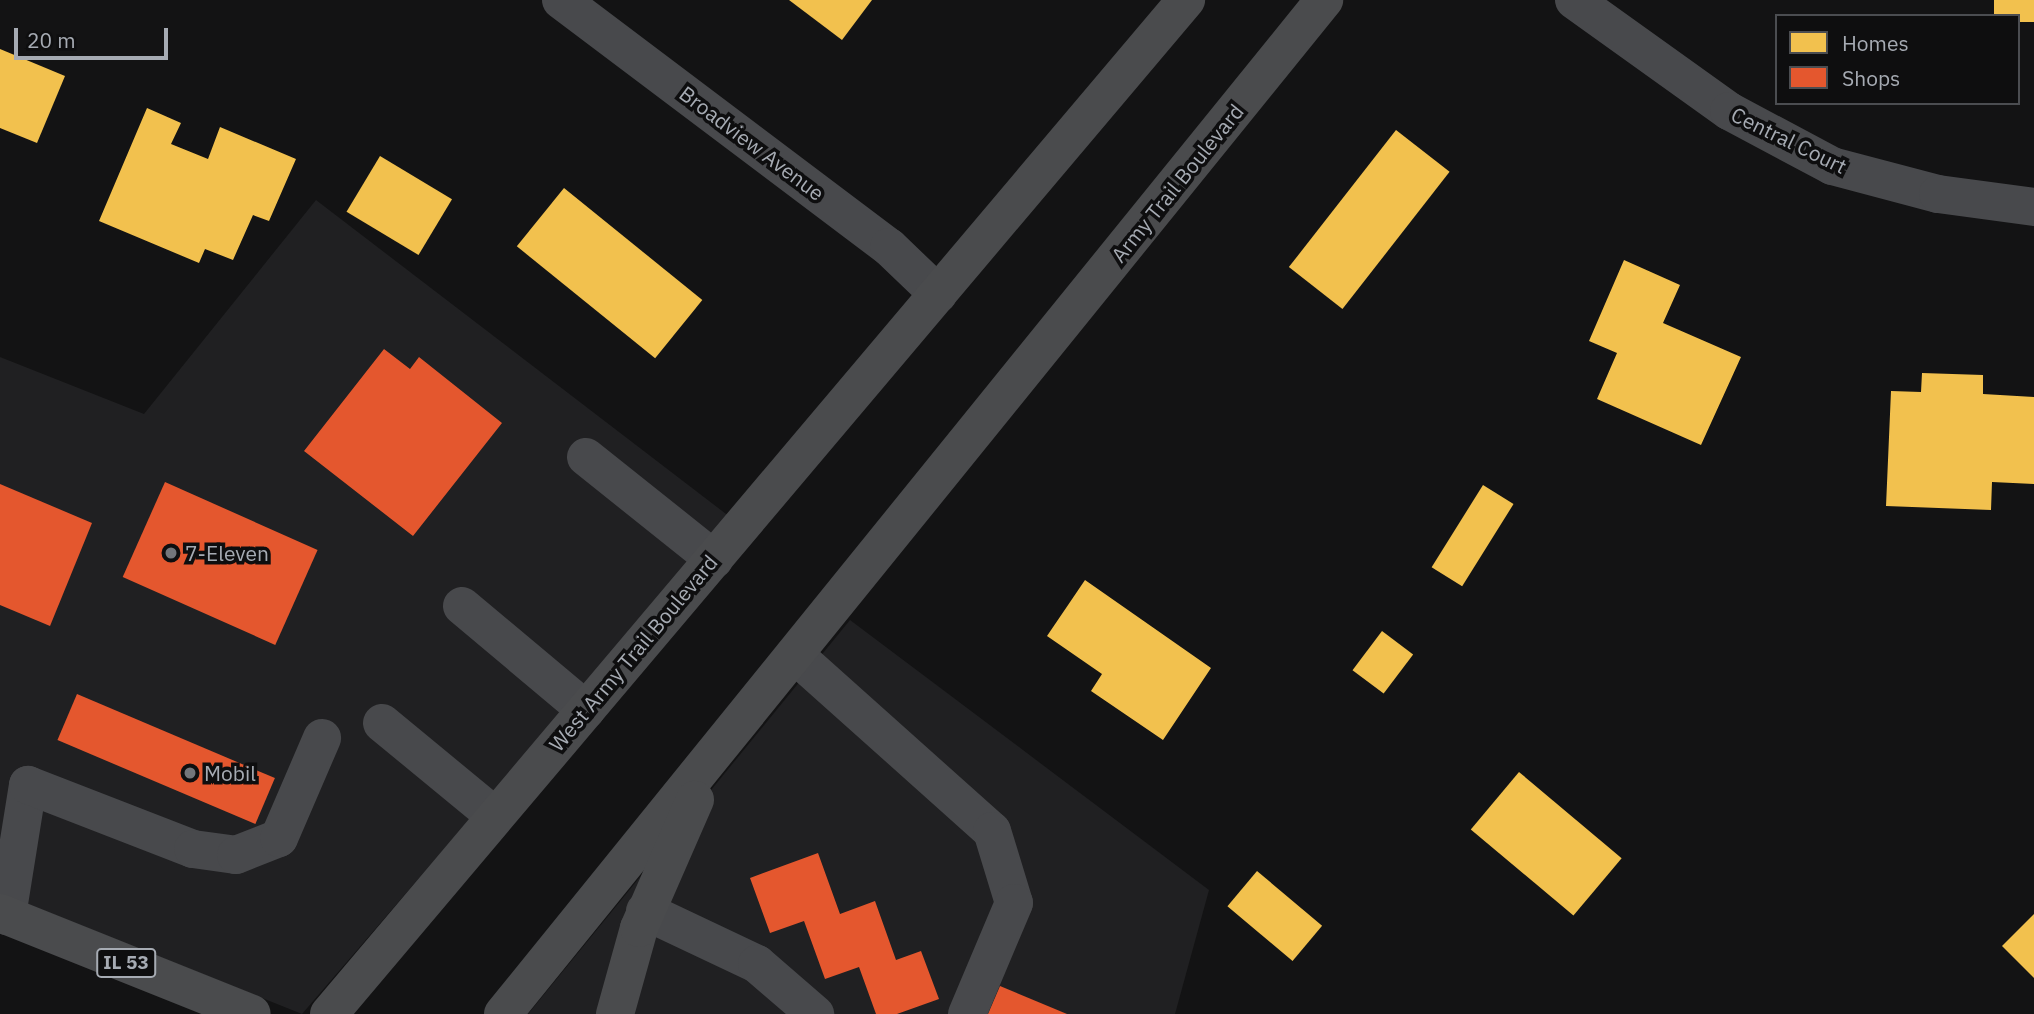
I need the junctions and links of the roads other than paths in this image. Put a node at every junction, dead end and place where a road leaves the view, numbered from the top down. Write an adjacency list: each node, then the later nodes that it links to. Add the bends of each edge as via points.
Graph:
1 (561, 0): 6 (street, Broadview Avenue, via 888,247)
2 (1186, 0): 6 (main road)
3 (1324, 0): 10 (main road, Army Trail Boulevard)
4 (1574, 0): 5 (street, Central Court, via 1729,111 1832,166 1938,194)
5 (2034, 207)
6 (938, 294): 8 (main road, West Army Trail Boulevard)
7 (586, 457): 8 (street)
8 (713, 559): 11 (main road, West Army Trail Boulevard)
9 (462, 606): 11 (street)
10 (795, 654): 14 (main road); 23 (street, via 992,831 1014,903)
11 (586, 710): 15 (main road, West Army Trail Boulevard)
12 (382, 723): 15 (street)
13 (322, 738): 17 (street, via 279,838 236,855 182,846 28,785)
14 (720, 747): 16 (main road); 20 (main road)
15 (495, 816): 19 (main road, West Army Trail Boulevard)
16 (645, 911): 21 (main road); 22 (street, via 757,964)
17 (4, 914): 18 (main road, IL 53)
18 (252, 1014)
19 (330, 1014)
20 (503, 1014)
21 (615, 1014)
22 (815, 1014)
23 (967, 1014)

